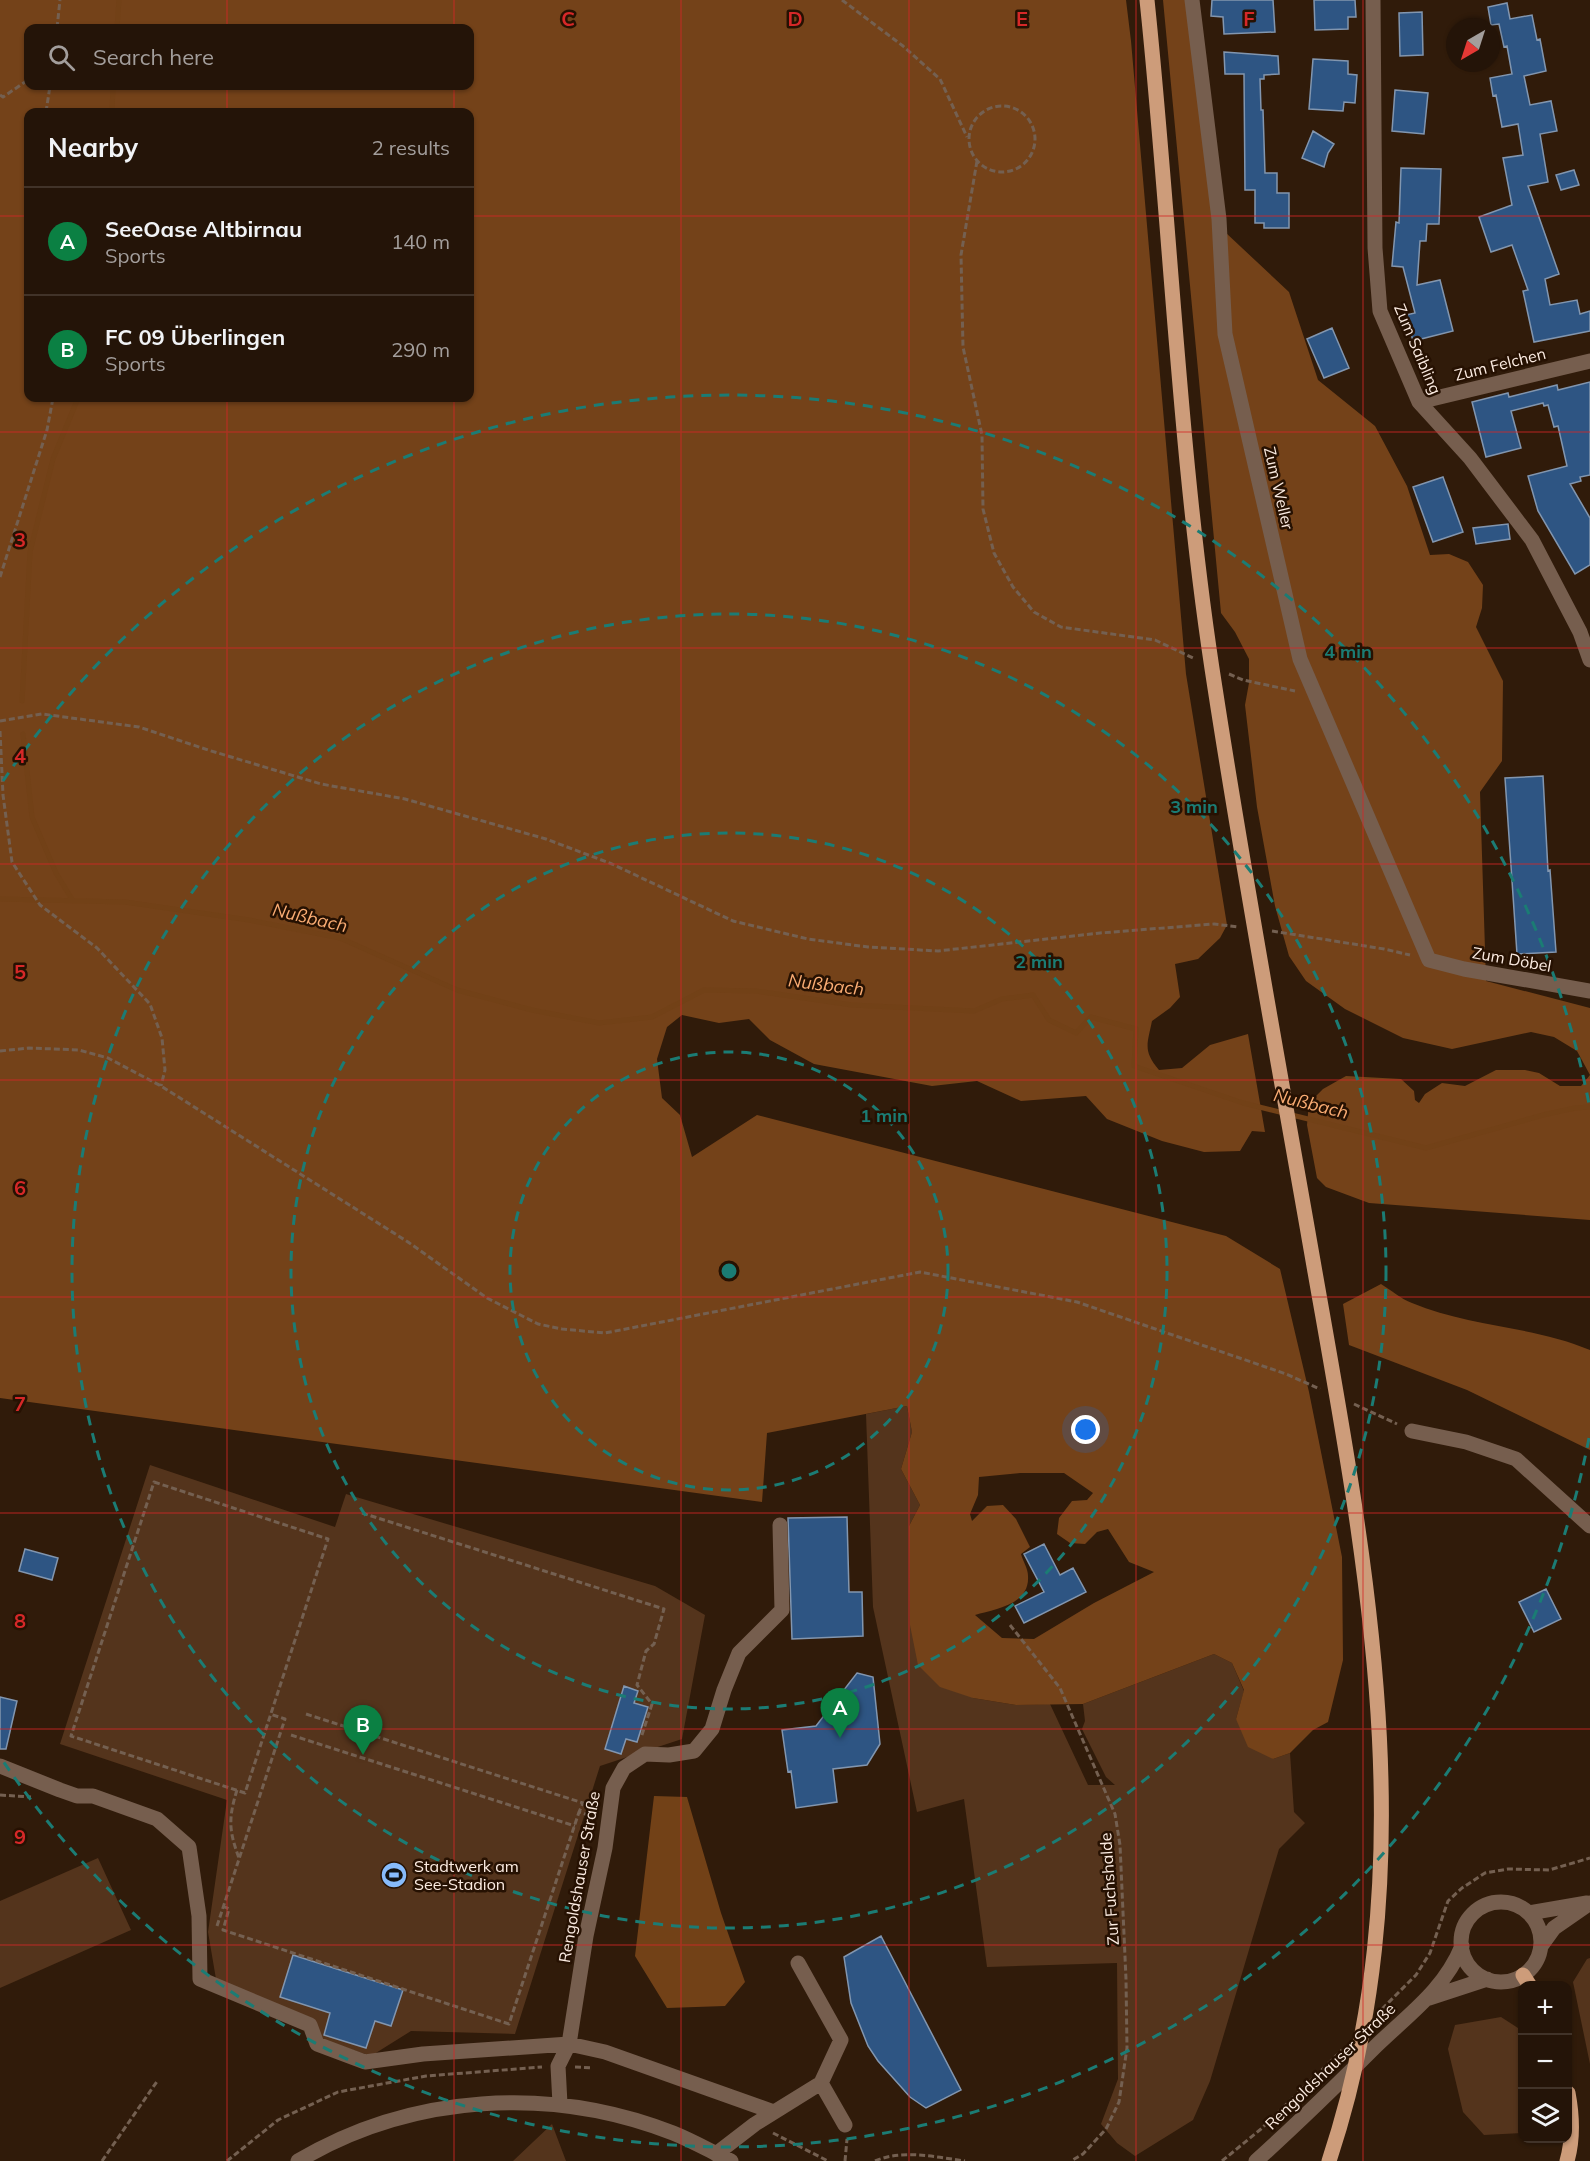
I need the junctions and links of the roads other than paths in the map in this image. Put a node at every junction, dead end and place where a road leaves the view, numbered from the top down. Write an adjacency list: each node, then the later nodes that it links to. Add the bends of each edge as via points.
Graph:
1 (1147, 0): 31 (main road, via 1190,483 1214,684 1363,1558 1378,1695 1383,1815 1376,1953 1342,2123)
2 (1192, 0): 7 (street, Zum Weller, via 1219,219 1226,334 1300,659)
3 (1372, 0): 5 (street, Zum Saibling, via 1375,248 1380,311)
4 (1590, 361): 5 (street, Zum Felchen)
5 (1419, 402): 6 (street, Zum Saibling, via 1470,458 1532,540 1580,632)
6 (1590, 660)
7 (1429, 960): 8 (street, Zum Döbel)
8 (1590, 991)
9 (1412, 1431): 11 (street, via 1466,1442 1516,1459)
10 (780, 1525): 21 (street, Rengoldshauser Straße, via 782,1610 739,1653 712,1729 694,1751 645,1754 624,1768 613,1788)
11 (1590, 1526)
12 (0, 1766): 21 (street, via 77,1796 93,1796 157,1819 189,1847 199,1916 200,1978 310,2025 317,2044 365,2062)
13 (1590, 1903): 14 (street, Rengoldshauser Straße); 16 (street, Rengoldshauser Straße, via 1554,1928)
14 (1529, 1913): 15 (street, Rengoldshauser Straße, via 1518,1905 1491,1903 1468,1919); 16 (street, via 1540,1934)
15 (1462, 1946): 18 (street, via 1472,1969); 20 (street, Rengoldshauser Straße)
16 (1541, 1946): 19 (street, Rengoldshauser Straße)
17 (798, 1963): 22 (street, via 841,2040)
18 (1487, 1979): 19 (street, Rengoldshauser Straße); 20 (street, Rengoldshauser Straße)
19 (1527, 1980)
20 (1429, 1998): 30 (street, Rengoldshauser Straße)
21 (569, 2044): 23 (street, Rengoldshauser Straße, via 558,2066); 24 (street, via 605,2052)
22 (821, 2083): 24 (street); 25 (street)
23 (560, 2104): 27 (street, via 627,2118 673,2133); 28 (street, via 486,2102 438,2108 370,2127)
24 (774, 2112): 27 (street)
25 (845, 2125)
26 (1570, 2143): 32 (main road)
27 (716, 2154): 29 (street)
28 (298, 2161)
29 (731, 2161)
30 (1256, 2161)
31 (1329, 2161)
32 (1567, 2161)

